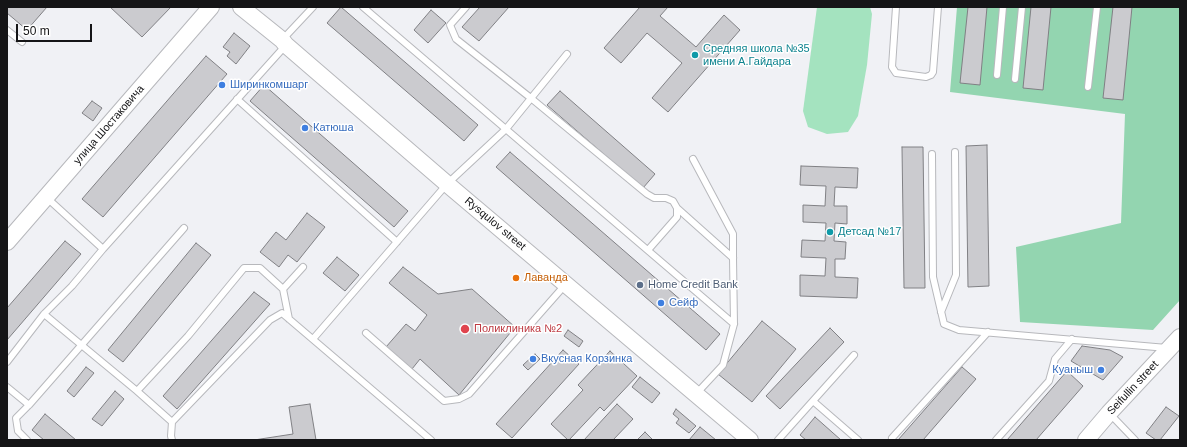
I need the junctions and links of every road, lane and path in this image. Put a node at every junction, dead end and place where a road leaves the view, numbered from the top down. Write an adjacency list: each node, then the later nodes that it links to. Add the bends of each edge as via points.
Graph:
1 (211, 7): 25 (street, улица Шостаковича)
2 (241, 7): 13 (street, Rysqulov street)
3 (313, 7): 13 (lane)
4 (363, 7): 20 (lane)
5 (466, 7): 19 (lane, via 450,25 456,39)
6 (896, 7): 7 (lane, via 892,67 896,73 926,76 933,72)
7 (938, 7)
8 (1003, 7): 15 (lane)
9 (1022, 7): 16 (lane)
10 (1097, 7): 17 (lane)
11 (7, 30): 12 (lane)
12 (22, 42)
13 (284, 42): 18 (lane); 24 (street, Rysqulov street)
14 (566, 54): 19 (lane)
15 (997, 75)
16 (1015, 79)
17 (1088, 87)
18 (237, 99): 29 (lane); 30 (lane)
19 (532, 99): 20 (lane); 26 (lane, via 646,194 673,201)
20 (506, 129): 24 (lane); 31 (lane)
21 (955, 152): 36 (lane, via 956,275)
22 (932, 154): 36 (lane, via 933,277)
23 (693, 159): 32 (lane, via 733,234)
24 (447, 184): 29 (lane); 34 (street, Rysqulov street)
25 (46, 197): 28 (street, улица Шостаковича); 30 (lane)
26 (677, 208): 31 (lane, via 677,217); 32 (lane)
27 (184, 228): 44 (lane)
28 (7, 242)
29 (397, 242): 42 (lane)
30 (103, 249): 37 (lane)
31 (648, 250): 39 (lane)
32 (733, 258): 39 (lane)
33 (303, 267): 35 (lane)
34 (566, 284): 41 (lane, via 469,394 459,399 444,401); 50 (street, Rysqulov street)
35 (284, 288): 38 (lane); 49 (lane, via 260,268 244,268 188,336)
36 (941, 312): 40 (lane, via 944,324 959,330)
37 (44, 314): 44 (lane); 47 (lane)
38 (289, 319): 42 (lane); 54 (lane, via 282,313 270,320)
39 (734, 324): 50 (lane, via 722,365)
40 (988, 332): 43 (lane); 55 (lane)
41 (366, 333)
42 (313, 339): 58 (lane)
43 (1072, 339): 45 (lane); 62 (lane, via 1055,359 1049,381)
44 (81, 344): 49 (lane); 52 (lane)
45 (1177, 344): 53 (street, Seifullin street)
46 (854, 355): 51 (lane)
47 (7, 362)
48 (7, 387): 52 (lane)
49 (137, 391): 54 (lane)
50 (696, 394): 59 (street, Rysqulov street)
51 (813, 401): 60 (lane); 61 (lane)
52 (29, 405): 56 (lane, via 16,418 18,432)
53 (1109, 413): 63 (street, Seifullin street); 64 (lane)
54 (172, 422): 57 (lane)
55 (892, 438)
56 (27, 440)
57 (172, 440)
58 (431, 440)
59 (750, 440)
60 (778, 440)
61 (858, 440)
62 (996, 440)
63 (1086, 440)
64 (1135, 440)

